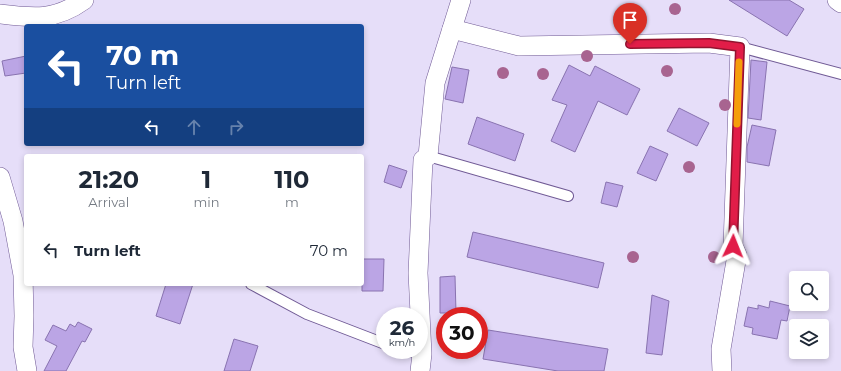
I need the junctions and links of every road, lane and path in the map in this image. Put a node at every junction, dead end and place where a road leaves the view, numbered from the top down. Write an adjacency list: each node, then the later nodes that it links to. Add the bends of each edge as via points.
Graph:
1 (84, 0): 5 (street, via 59,14 44,17)
2 (461, 0): 6 (street)
3 (837, 0): 4 (street)
4 (841, 3)
5 (0, 14)
6 (452, 29): 7 (street, via 519,46 709,43); 9 (street, via 435,84)
7 (740, 47): 8 (lane); 16 (street, via 733,246 737,255 721,349)
8 (841, 74)
9 (428, 156): 11 (lane); 14 (street, via 423,160 418,273)
10 (0, 177): 15 (street, via 13,221 23,276 23,347)
11 (568, 196)
12 (255, 286): 13 (lane, via 307,314)
13 (376, 341)
14 (421, 362)
15 (27, 371)
16 (722, 371)

